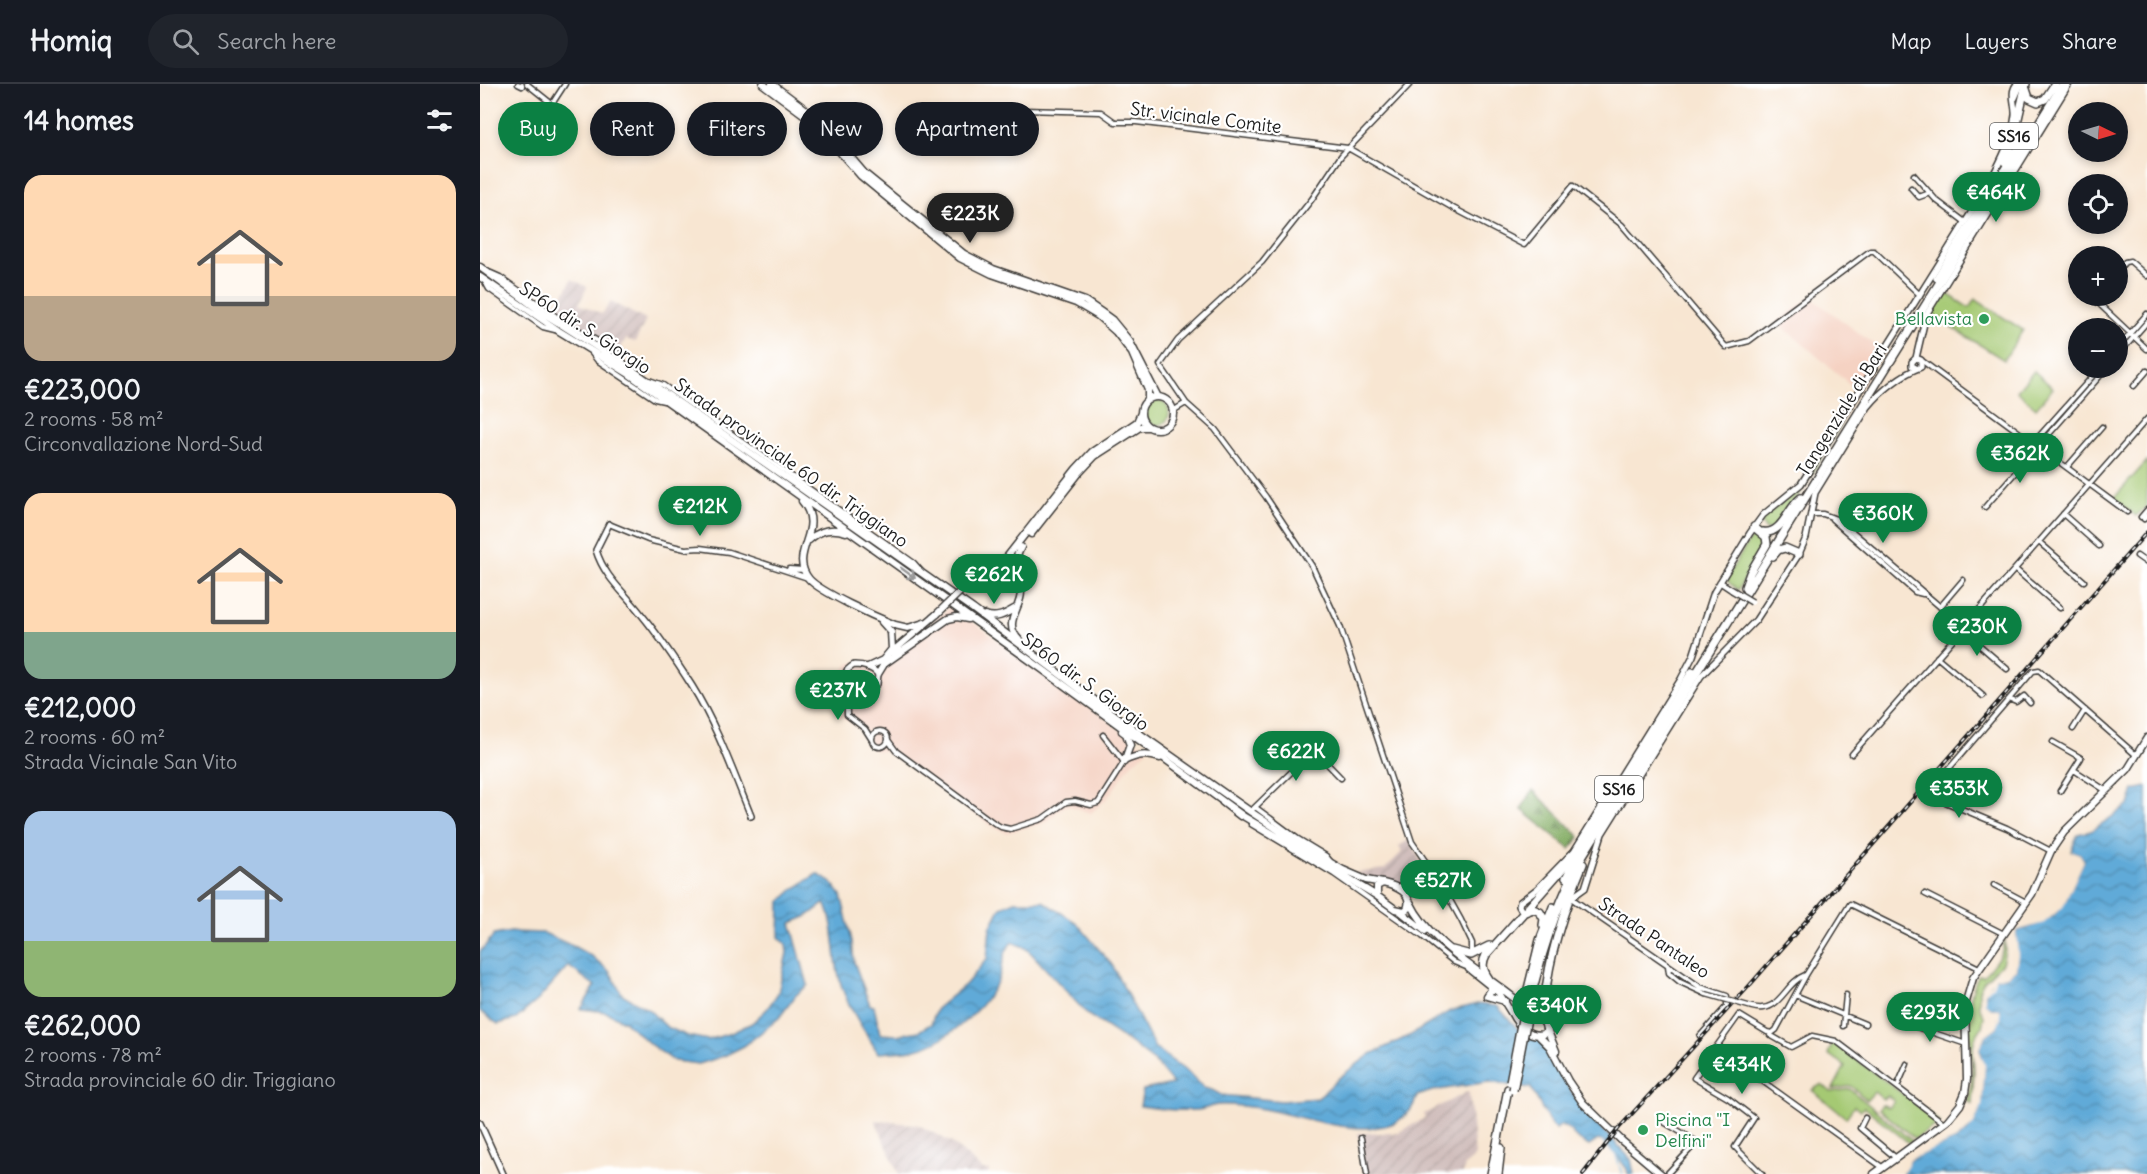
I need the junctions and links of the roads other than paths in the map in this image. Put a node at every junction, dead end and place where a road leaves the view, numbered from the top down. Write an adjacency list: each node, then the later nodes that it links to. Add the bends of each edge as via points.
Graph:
1 (527, 84): 2 (street, via 552,104)
2 (565, 84)
3 (763, 84): 39 (main road, via 814,122 861,176 960,258 992,274 1076,303 1098,316 1132,353 1148,390)
4 (772, 84): 38 (main road, via 817,118 864,173 964,254 993,269 1084,301 1112,320 1130,342)
5 (1410, 84): 11 (street)
6 (2023, 84): 7 (highway, via 2027,96 2038,102); 13 (highway, SS16, via 2014,136); 16 (street, via 2014,88 2015,112 2007,146)
7 (2056, 84): 13 (highway, Tangenziale di Bari / SS16)
8 (2063, 84): 50 (highway, Tangenziale di Bari / SS16)
9 (2069, 84): 29 (street, via 1926,315)
10 (1039, 110): 11 (street, Str. vicinale Comite, via 1101,112 1115,122)
11 (1348, 148): 21 (street, via 1521,245 1569,189 1577,188 1622,225 1726,347 1749,340 1869,251 1874,251); 40 (street, via 1277,245 1178,340 1160,365)
12 (1914, 175): 15 (street)
13 (1995, 184): 50 (highway, Tangenziale di Bari / SS16)
14 (1911, 188): 15 (street, via 1919,197)
15 (1929, 193): 16 (street)
16 (1965, 222): 21 (street)
17 (2128, 261): 19 (street)
18 (483, 269): 81 (main road, Strada provinciale 60 dir. Triggiano)
19 (2147, 276)
20 (482, 278): 49 (main road, SP60 dir. S. Giorgio, via 667,401)
21 (1920, 295): 58 (street, via 1801,484)
22 (2101, 306): 25 (street)
23 (2147, 315): 25 (street)
24 (2147, 322): 25 (street)
25 (2132, 335): 26 (street); 27 (street); 28 (street)
26 (2128, 338)
27 (2128, 341)
28 (2147, 349)
29 (1916, 360): 30 (street, via 1913,367); 32 (street); 35 (street)
30 (1918, 368): 32 (street); 35 (street)
31 (2147, 371): 36 (street)
32 (1936, 372): 46 (street)
33 (2093, 378): 37 (street)
34 (2096, 378): 37 (street)
35 (1898, 380): 54 (street, via 1868,407 1815,493)
36 (2134, 386)
37 (2086, 387): 46 (street)
38 (1158, 397): 39 (main road); 41 (main road)
39 (1148, 400): 42 (main road)
40 (1186, 403): 41 (street); 129 (street, via 1215,429 1311,566 1340,626 1412,842)
41 (1174, 407): 44 (main road, via 1168,424)
42 (1141, 413): 44 (main road); 72 (main road, via 1137,422 1092,452 1012,552)
43 (2147, 419): 48 (street)
44 (1149, 426): 77 (main road, via 1113,443 1079,472 1014,558)
45 (2102, 427): 47 (street)
46 (2036, 445): 47 (street); 51 (street)
47 (2066, 467): 48 (street)
48 (2089, 484): 53 (street); 55 (street)
49 (791, 490): 60 (main road, SP60 dir. S. Giorgio); 62 (main road, via 811,515)
50 (1803, 498): 59 (highway, via 1793,504 1776,531); 64 (highway, via 1803,508 1787,534); 78 (highway, Tangenziale di Bari / SS16)
51 (1985, 507)
52 (2147, 510): 56 (street)
53 (2127, 512)
54 (1810, 514): 65 (street); 79 (street, via 1839,520)
55 (2063, 514): 61 (street); 63 (street)
56 (2144, 518)
57 (609, 524): 71 (street, via 665,545 729,552); 126 (street, via 596,550 601,563 692,686)
58 (1754, 527): 59 (highway); 76 (street)
59 (1763, 532): 78 (highway, via 1767,544 1750,573)
60 (854, 535): 62 (main road, via 839,529 825,530); 86 (main road, SP60 dir. S. Giorgio, one-way to 86)
61 (2039, 542): 69 (street); 75 (street)
62 (806, 543): 67 (main road)
63 (2099, 546)
64 (1790, 548): 65 (highway); 78 (highway, via 1778,550 1759,579)
65 (1799, 554): 83 (street)
66 (2137, 556): 68 (street)
67 (801, 561): 70 (main road); 71 (street)
68 (2147, 563)
69 (2015, 569): 80 (street); 87 (street)
70 (804, 570): 71 (street); 73 (main road)
71 (795, 571): 73 (street)
72 (982, 572): 77 (main road, via 1004,569); 85 (main road, bridge)
73 (809, 579): 84 (main road)
74 (1963, 580): 79 (street)
75 (2084, 581)
76 (1720, 582): 83 (street, bridge); 143 (street, via 1681,679 1574,850 1520,902)
77 (1018, 583): 82 (main road, via 1020,597)
78 (1747, 588): 127 (highway, Tangenziale di Bari / SS16)
79 (1940, 607): 87 (street)
80 (2060, 608)
81 (973, 609): 82 (main road, via 995,617); 93 (main road, Strada provinciale 60 dir. Triggiano)
82 (1015, 609): 93 (main road, via 1015,636)
83 (1763, 609): 138 (street, via 1751,627 1701,676 1602,834 1585,888)
84 (872, 614): 85 (main road, via 908,628); 89 (main road, via 891,632 893,645)
85 (927, 622): 88 (main road)
86 (980, 625): 91 (main road, via 961,617 948,619); 102 (main road, SP60 dir. S. Giorgio)
87 (1962, 630): 90 (street); 94 (street)
88 (899, 647): 89 (main road); 91 (main road)
89 (889, 654): 92 (main road)
90 (1937, 657): 98 (street); 114 (street)
91 (884, 664): 95 (main road)
92 (868, 667): 95 (street); 96 (street, via 850,667)
93 (1052, 667): 125 (main road, Strada provinciale 60 dir. Triggiano, via 1140,734)
94 (2007, 669)
95 (878, 674): 97 (street, via 874,687)
96 (846, 679): 97 (street); 99 (street)
97 (855, 687): 99 (street)
98 (1983, 696)
99 (846, 698): 104 (street, via 847,715)
100 (2009, 699): 101 (street, via 2016,702 2024,696); 103 (street, via 2038,669); 118 (street)
101 (2030, 703)
102 (1097, 709): 116 (main road, via 1126,734 1129,750); 119 (main road, SP60 dir. S. Giorgio)
103 (2085, 710): 105 (street); 115 (street)
104 (865, 729): 106 (street); 109 (street)
105 (2073, 729)
106 (876, 732): 109 (street); 110 (street, via 886,734)
107 (1103, 735): 116 (street)
108 (2147, 738): 115 (main road)
109 (872, 740): 112 (street)
110 (888, 740): 112 (street); 113 (street)
111 (2053, 742): 117 (street, via 2081,758)
112 (881, 747): 113 (street)
113 (895, 750): 116 (street, via 1005,829 1042,819 1066,802 1095,805)
114 (1852, 754)
115 (2137, 756): 122 (main road)
116 (1124, 762): 119 (main road, via 1136,756 1153,756)
117 (2074, 770): 122 (street); 123 (street)
118 (1945, 771): 121 (street); 128 (street, via 1929,795)
119 (1185, 773): 124 (main road, SP60 dir. S. Giorgio)
120 (1341, 778): 125 (street, via 1314,750)
121 (1982, 790)
122 (2105, 790): 128 (main road, via 2068,826)
123 (2060, 791)
124 (1218, 798): 137 (main road, SP60 dir. S. Giorgio); 141 (street, via 1228,810)
125 (1253, 809): 132 (main road, Strada provinciale 60 dir. Triggiano, via 1300,845 1333,864)
126 (752, 816)
127 (1590, 839): 138 (highway, SS16); 143 (highway, SS16); 145 (highway, SS16, via 1569,881); 148 (highway, SS16, via 1560,891)
128 (2051, 851): 140 (main road)
129 (1429, 866): 130 (street); 131 (street)
130 (1427, 874): 131 (street); 133 (street)
131 (1435, 875): 151 (street, via 1472,943)
132 (1383, 883): 135 (main road, Strada provinciale 60 dir. Triggiano); 137 (main road, via 1376,888)
133 (1413, 883): 135 (street); 139 (street)
134 (1994, 885): 140 (street)
135 (1397, 887): 139 (main road)
136 (1925, 894): 146 (street)
137 (1377, 896): 141 (main road, SP60 dir. S. Giorgio)
138 (1571, 898): 144 (highway, SS16); 152 (street, Strada Pantaleo)
139 (1409, 899): 142 (main road, via 1407,909); 150 (main road, via 1421,922)
140 (2026, 902): 146 (main road)
141 (1384, 906): 142 (main road, SP60 dir. S. Giorgio); 153 (street)
142 (1400, 911): 153 (main road)
143 (1522, 913): 148 (highway, SS16, via 1533,909 1543,915); 149 (highway, SS16)
144 (1563, 921): 145 (highway, SS16); 147 (highway, SS16)
145 (1552, 929): 147 (highway); 157 (highway, SS16)
146 (2004, 934): 154 (main road)
147 (1558, 937): 160 (highway, SS16)
148 (1540, 940): 157 (highway, SS16)
149 (1494, 944): 151 (highway); 156 (highway, SS16, via 1483,960)
150 (1452, 950): 151 (highway); 156 (main road)
151 (1471, 955)
152 (1667, 965): 155 (street, Strada Pantaleo, bridge, via 1669,973 1680,982 1706,994 1762,1009 1772,1006 1793,982); 171 (street, Strada Pantaleo, via 1700,987 1729,998 1727,1006)
153 (1466, 968): 156 (main road)
154 (1979, 968): 155 (street, Strada Pantaleo, via 1850,904); 172 (main road, via 1966,998)
155 (1806, 975): 159 (street, Strada Pantaleo)
156 (1489, 982): 161 (main road); 161 (main road, via 1491,990 1487,996); 162 (main road)
157 (1530, 993): 176 (highway, SS16, bridge)
158 (1846, 994): 164 (street)
159 (1795, 995): 164 (street); 169 (street, Strada Pantaleo, via 1776,1030)
160 (1545, 1000): 162 (highway, via 1540,1008); 168 (highway, SS16)
161 (1505, 1001): 163 (main road)
162 (1530, 1010): 163 (main road, via 1515,1008); 168 (main road)
163 (1512, 1014): 170 (main road, via 1523,1029)
164 (1844, 1015): 166 (street); 167 (street)
165 (1902, 1022): 172 (street)
166 (1864, 1024)
167 (1843, 1026)
168 (1546, 1028): 170 (main road, via 1544,1034); 177 (main road)
169 (1767, 1032): 175 (street, via 1791,1047 1812,1036 1836,1041); 191 (street, via 1739,1015 1694,1078 1754,1118 1735,1147)
170 (1538, 1035): 177 (main road, via 1550,1047)
171 (1700, 1035)
172 (1966, 1044): 181 (main road, via 1965,1093 1960,1106)
173 (1907, 1064): 175 (street)
174 (1747, 1070): 184 (street)
175 (1897, 1087): 181 (street)
176 (1510, 1090): 187 (highway, SS16); 188 (highway, SS16)
177 (1577, 1095): 189 (main road, via 1615,1135)
178 (1865, 1118): 183 (street, via 1860,1128)
179 (1664, 1122): 190 (street, via 1697,1142)
180 (480, 1123): 185 (street)
181 (1944, 1123): 183 (main road)
182 (1361, 1138): 186 (street)
183 (1896, 1158): 184 (main road)
184 (1882, 1168): 192 (main road)
185 (503, 1174)
186 (1366, 1174)
187 (1491, 1174)
188 (1497, 1174)
189 (1661, 1174)
190 (1667, 1174)
191 (1762, 1174)
192 (1874, 1174)

